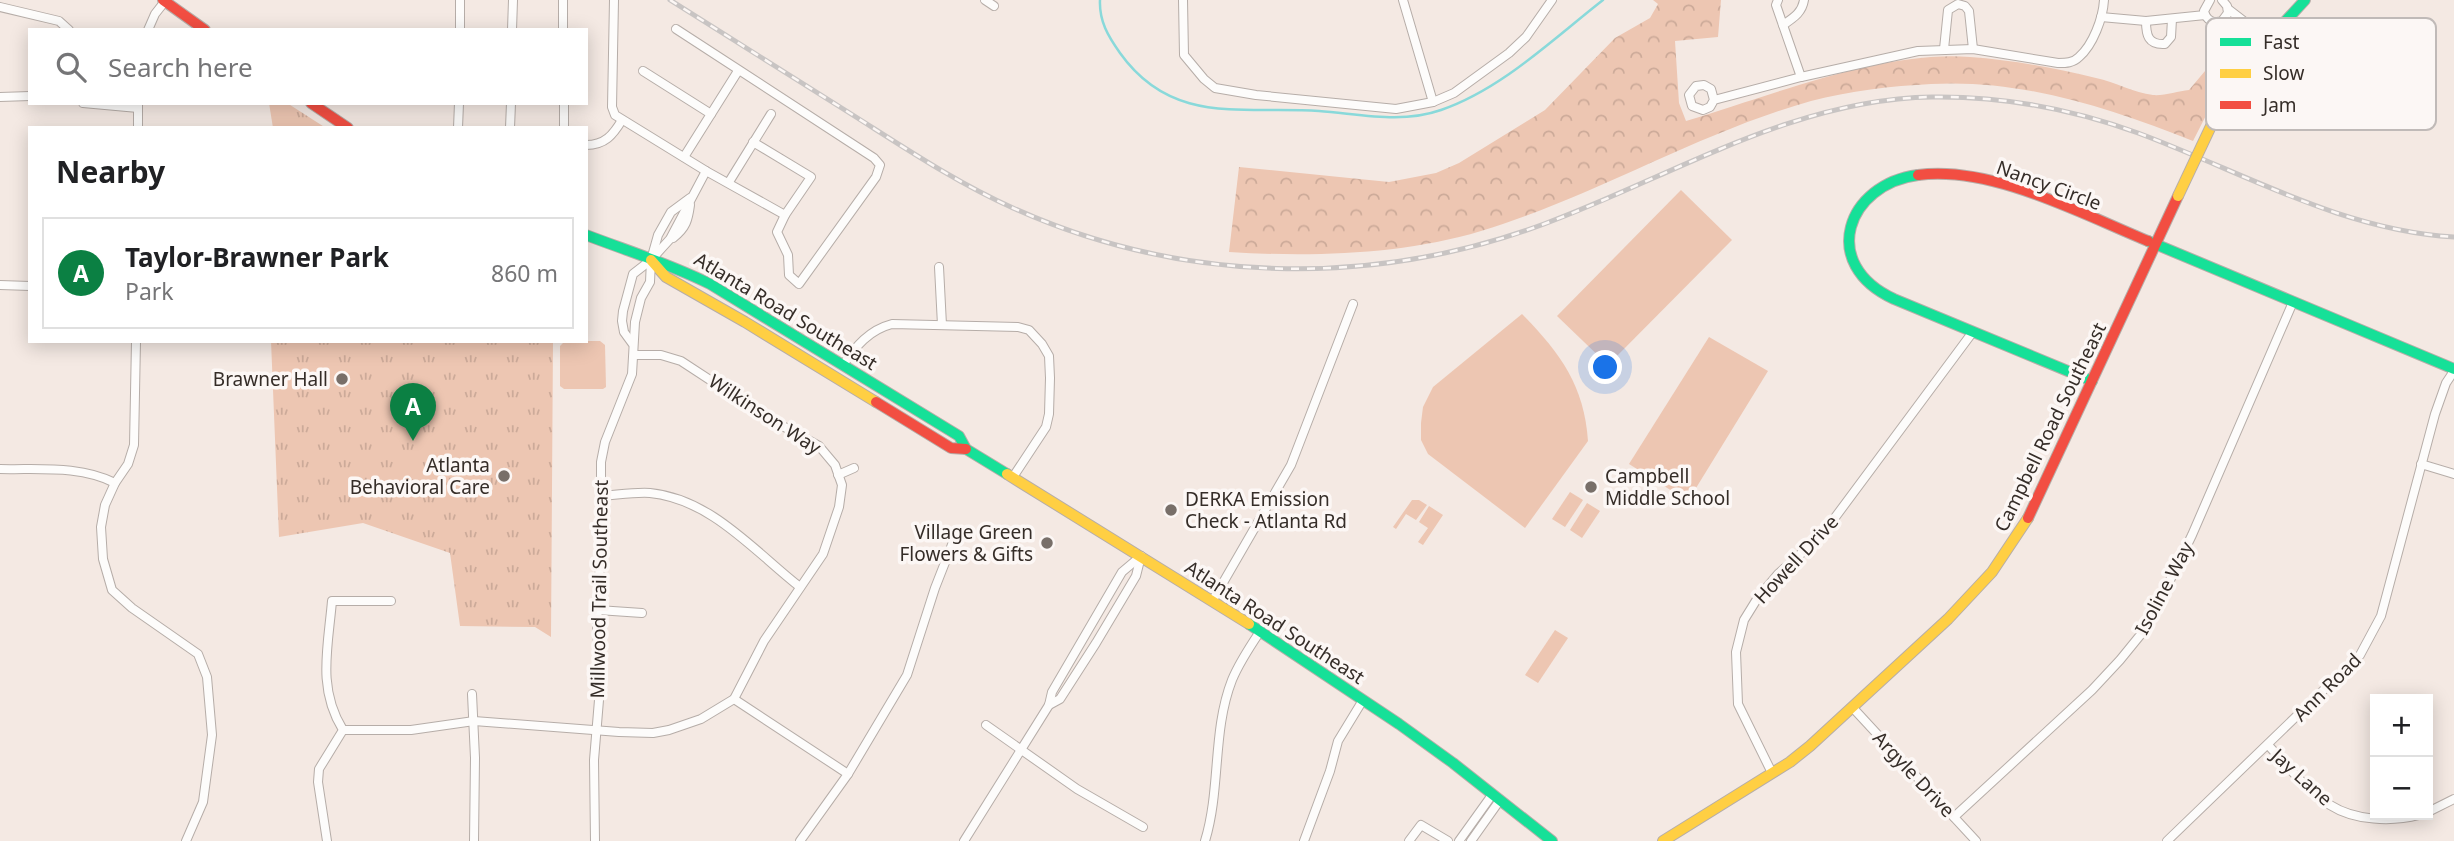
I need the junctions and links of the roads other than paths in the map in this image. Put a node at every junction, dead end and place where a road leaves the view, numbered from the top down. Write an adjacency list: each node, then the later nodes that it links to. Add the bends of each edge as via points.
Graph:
1 (163, 0): 31 (street); 32 (street)
2 (460, 0): 33 (street)
3 (513, 0): 34 (street)
4 (564, 0): 35 (street)
5 (614, 0): 54 (street, via 612,107)
6 (985, 0): 16 (street)
7 (1183, 0): 45 (street, via 1184,55 1215,88 1396,109)
8 (1403, 0): 45 (street)
9 (1552, 0): 45 (street, via 1509,53 1454,93)
10 (1778, 0): 28 (street)
11 (1804, 0): 28 (street, via 1797,15)
12 (2104, 0): 20 (street)
13 (2210, 0): 19 (street)
14 (2222, 0): 18 (street)
15 (2305, 0): 25 (street, Campbell Road Southeast)
16 (994, 6)
17 (0, 7): 21 (street)
18 (2228, 9): 23 (street); 24 (street)
19 (2205, 15): 22 (street); 26 (street)
20 (2101, 17): 27 (street); 38 (street, via 2080,56 2069,63)
21 (45, 18): 29 (street); 30 (street)
22 (2208, 18)
23 (2224, 18)
24 (2240, 18)
25 (2287, 18)
26 (2172, 19): 27 (street); 27 (street, via 2171,37 2165,44 2151,42)
27 (2146, 21)
28 (1783, 25): 41 (street)
29 (42, 28)
30 (67, 28)
31 (149, 28)
32 (202, 28)
33 (460, 28)
34 (512, 28)
35 (564, 28)
36 (676, 29): 40 (street)
37 (1944, 49): 38 (street); 38 (street, via 1948,10 1958,4 1969,11); 41 (street)
38 (1972, 49)
39 (643, 71): 52 (street)
40 (738, 71): 52 (street); 67 (street, via 880,165 799,284 789,275 788,255 777,232)
41 (1801, 77): 44 (street)
42 (28, 96): 43 (street)
43 (0, 97)
44 (1714, 100)
45 (1433, 102)
46 (120, 105): 51 (street)
47 (313, 105): 56 (street)
48 (459, 105): 57 (street)
49 (511, 105): 58 (street)
50 (564, 105): 59 (street)
51 (138, 106): 55 (street)
52 (711, 114): 63 (street)
53 (771, 114): 61 (street)
54 (622, 120): 62 (street, via 607,140); 63 (street)
55 (138, 126)
56 (345, 126)
57 (458, 126)
58 (510, 126)
59 (564, 126)
60 (2209, 130): 69 (street, Campbell Road Southeast, bridge)
61 (753, 142): 65 (street); 67 (street, via 811,177)
62 (588, 145)
63 (684, 158): 64 (street)
64 (706, 171): 65 (street); 66 (street)
65 (729, 182): 67 (street)
66 (690, 198): 70 (street, via 670,239); 70 (street, via 671,212 658,234)
67 (785, 215)
68 (588, 236): 70 (street, Atlanta Road Southeast)
69 (2155, 245): 74 (street, Nancy Circle); 77 (street, Nancy Circle, via 2032,193 1963,175 1929,172 1880,189 1852,226 1848,244 1853,265 1873,288); 83 (street, Campbell Road Southeast)
70 (651, 260): 79 (street, Millwood Trail Southeast, via 650,282 637,309); 79 (street, Millwood Trail Southeast, via 633,274 623,311 624,332); 81 (street, Atlanta Road Southeast, via 710,284); 84 (street, Atlanta Road Southeast, via 666,277 951,448)
71 (939, 267): 76 (street)
72 (0, 285): 73 (street)
73 (28, 286)
74 (2293, 302): 82 (street, Nancy Circle); 117 (street, Isoline Way, via 2192,535 2142,633 2092,690)
75 (1353, 304): 96 (street, via 1291,465)
76 (942, 325): 81 (street, via 880,327); 90 (street, via 1029,330 1049,356 1046,427)
77 (1972, 333): 83 (street, Nancy Circle); 112 (street, Howell Drive, via 1818,540 1778,574 1744,620 1736,653 1738,705)
78 (136, 343): 91 (street, via 134,445)
79 (632, 343): 80 (street, Millwood Trail Southeast)
80 (634, 355): 89 (street, Wilkinson Way, via 681,361 819,446); 92 (street, Millwood Trail Southeast, via 632,373 605,442)
81 (843, 365): 84 (street, Atlanta Road Southeast, via 959,436)
82 (2454, 370): 85 (street, Ann Road, via 2442,393)
83 (2092, 381): 105 (street, Campbell Road Southeast, via 2025,524 2006,554 1948,619)
84 (966, 449): 90 (street, Atlanta Road Southeast)
85 (2421, 464): 88 (street); 110 (street, Ann Road, via 2372,635 2354,662)
86 (855, 468): 89 (street)
87 (0, 469): 91 (street, via 81,472)
88 (2454, 474)
89 (838, 475): 95 (street, via 842,496 835,522 823,554)
90 (1013, 477): 94 (street, Atlanta Road Southeast)
91 (115, 483): 120 (street, via 106,500 102,527 103,559 112,590 198,654 207,677 212,735 203,802)
92 (601, 496): 95 (street, via 649,493 695,506); 98 (street, Millwood Trail Southeast)
93 (955, 537): 113 (street, via 934,588 913,664)
94 (1141, 556): 96 (street, Atlanta Road Southeast); 104 (street, via 1122,572 1052,692); 104 (street, via 1136,576 1096,643 1060,699)
95 (800, 587): 102 (street, via 764,641)
96 (1213, 600): 100 (street, Atlanta Road Southeast)
97 (391, 601): 108 (street, via 332,601 327,694)
98 (597, 610): 99 (street); 109 (street, Millwood Trail Southeast)
99 (642, 613)
100 (1259, 633): 103 (street, Atlanta Road Southeast); 126 (street, via 1231,681)
101 (471, 694): 106 (street)
102 (734, 699): 109 (street, via 701,719 669,730); 113 (street)
103 (1363, 700): 114 (street, Atlanta Road Southeast); 127 (street, via 1338,741)
104 (1049, 705): 111 (street)
105 (1853, 708): 112 (street, Campbell Road Southeast); 117 (street, Argyle Drive)
106 (474, 721): 108 (street, via 411,730); 109 (street); 122 (street)
107 (986, 725): 111 (street)
108 (343, 730): 121 (street, via 319,769)
109 (597, 730): 123 (street, Millwood Trail Southeast)
110 (2267, 745): 118 (street, Jay Lane, via 2331,806); 135 (street, Ann Road)
111 (1021, 751): 119 (street); 125 (street)
112 (1772, 773): 133 (street, Campbell Road Southeast)
113 (848, 774): 124 (street)
114 (1496, 797): 130 (street); 131 (street); 132 (street, Atlanta Road Southeast)
115 (2454, 799): 116 (street)
116 (2433, 810)
117 (1954, 817): 134 (street, Argyle Drive)
118 (2370, 817)
119 (1143, 827)
120 (186, 841)
121 (327, 841)
122 (474, 841)
123 (596, 841)
124 (800, 841)
125 (964, 841)
126 (1205, 841)
127 (1304, 841)
128 (1409, 841): 129 (street, via 1421,825)
129 (1448, 841)
130 (1459, 841)
131 (1471, 841)
132 (1552, 841)
133 (1663, 841)
134 (1976, 841)
135 (2167, 841)

